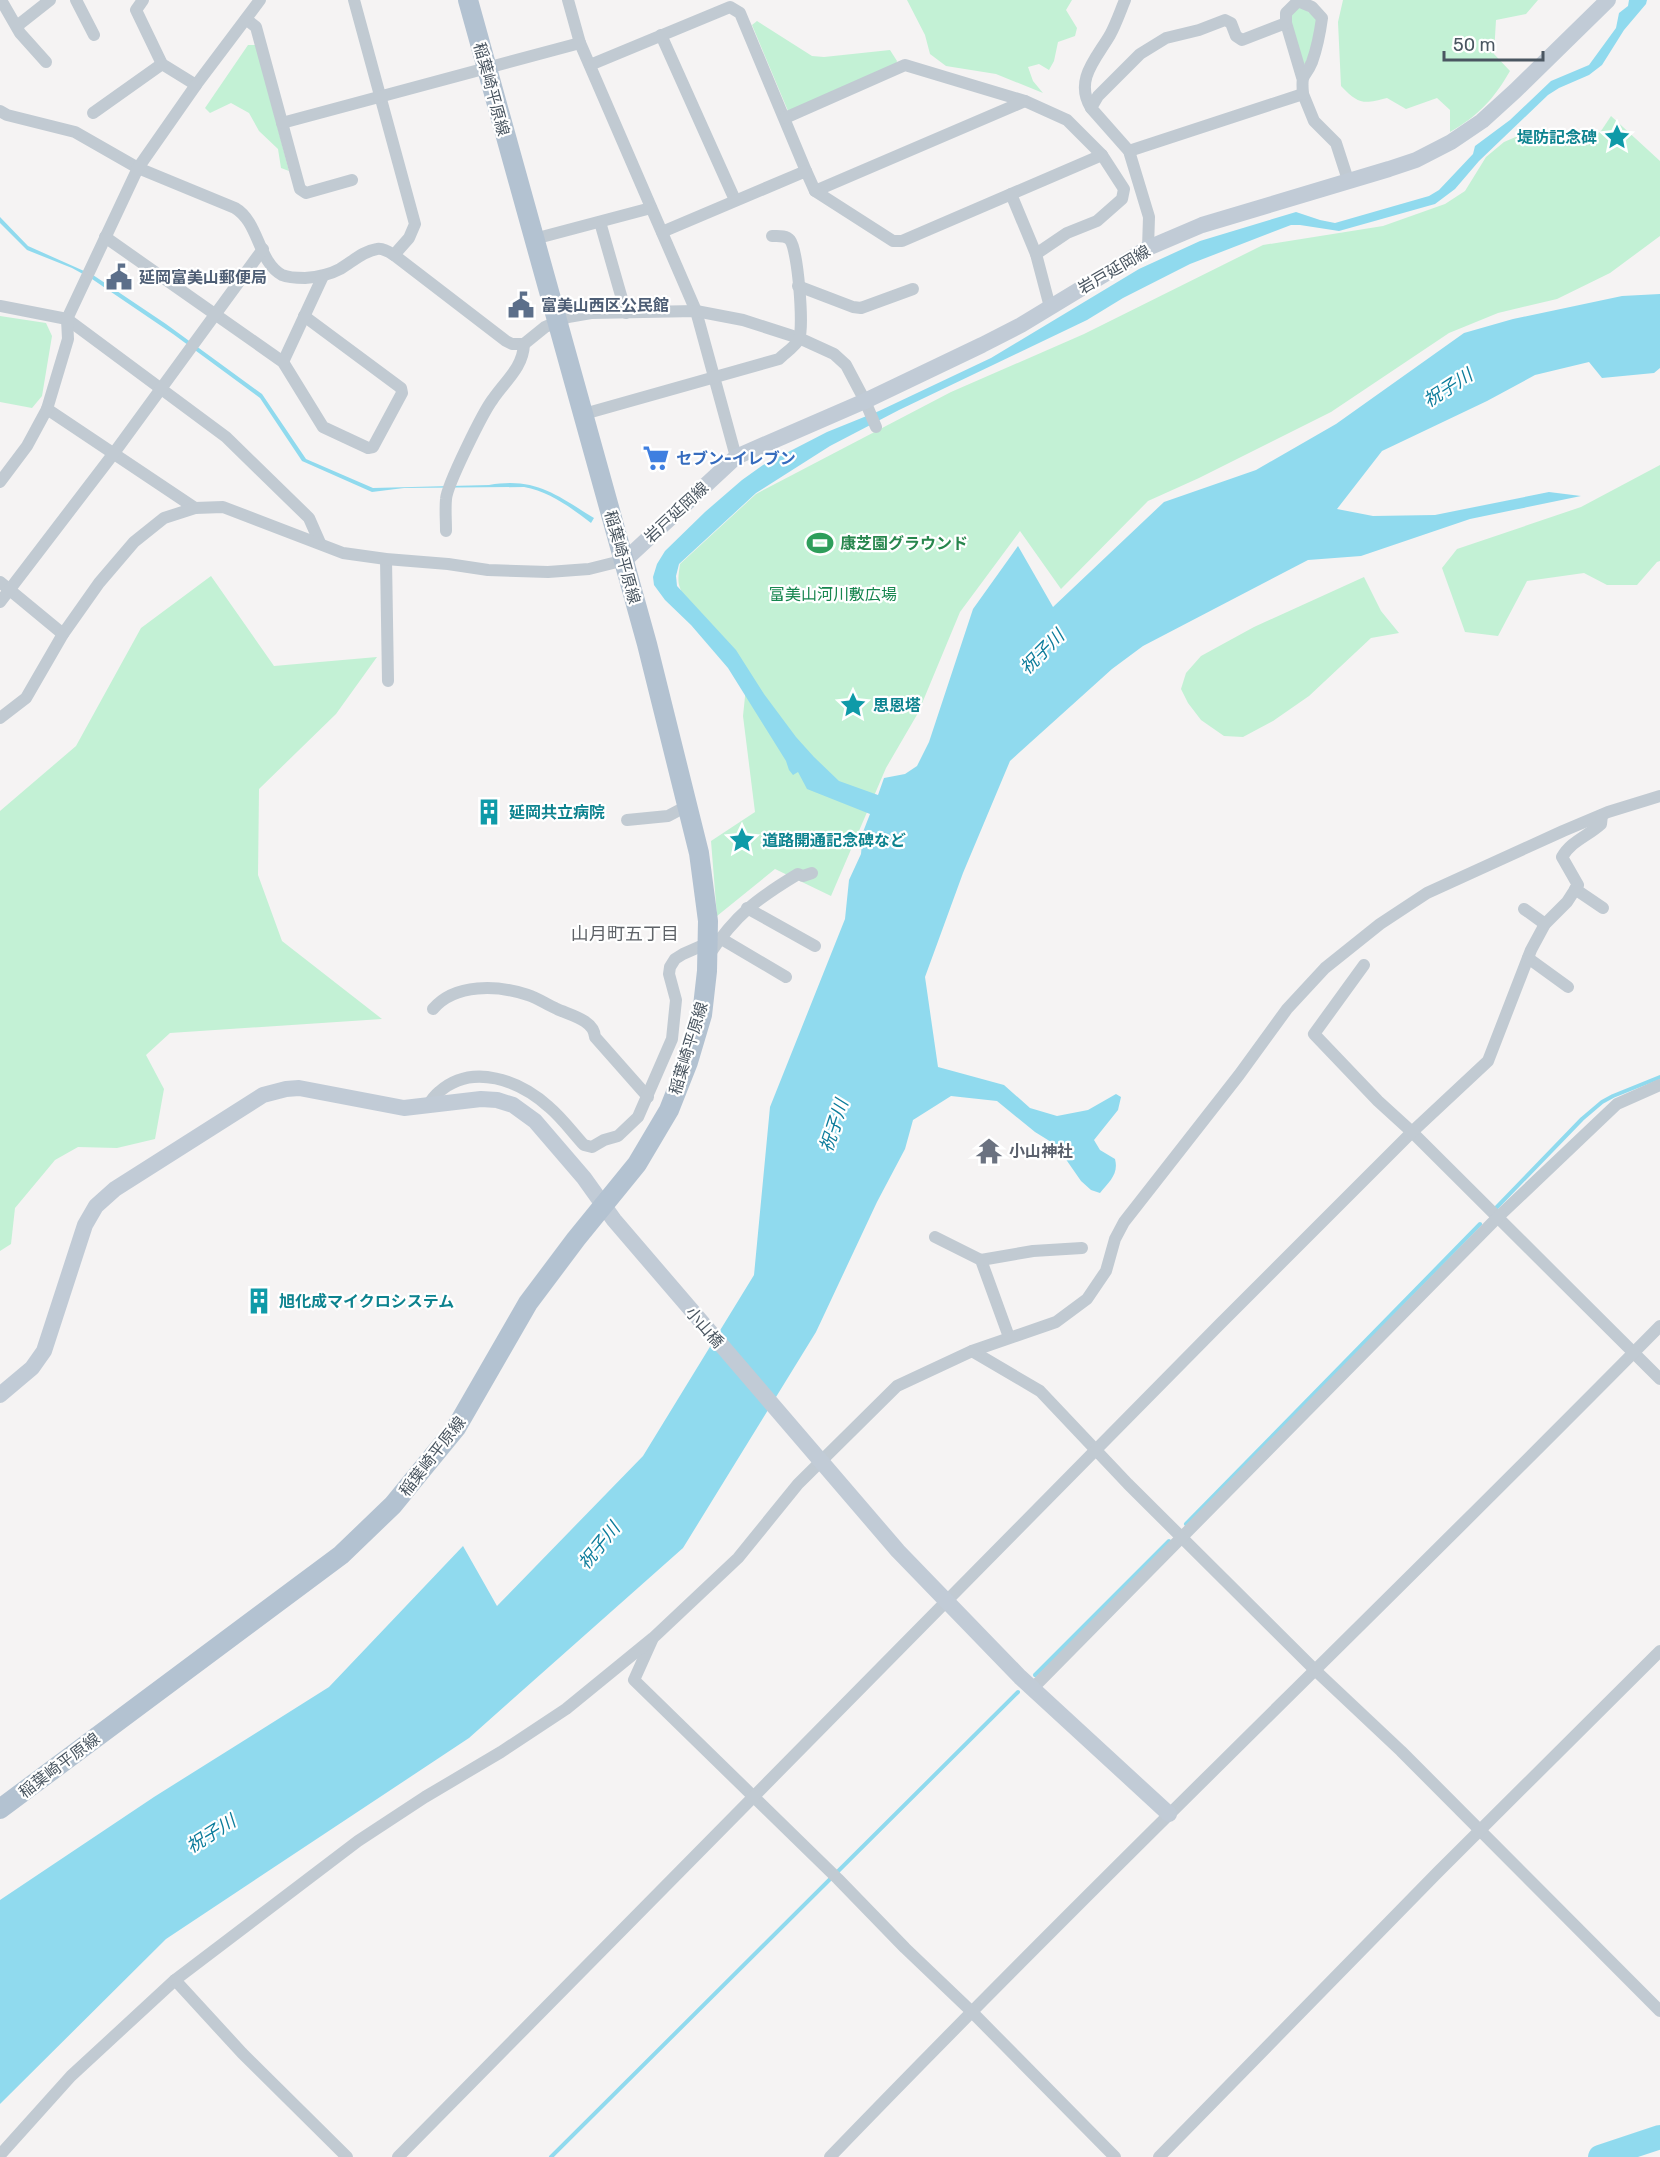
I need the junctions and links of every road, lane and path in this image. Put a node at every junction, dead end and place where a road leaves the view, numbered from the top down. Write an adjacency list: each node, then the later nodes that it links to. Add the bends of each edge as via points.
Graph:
1 (50, 0): 13 (street)
2 (76, 0): 14 (street)
3 (143, 0): 18 (street, via 136,10)
4 (260, 0): 11 (street)
5 (354, 0): 24 (street)
6 (468, 0): 20 (main road, 稲葉崎平原線)
7 (568, 0): 16 (street)
8 (1125, 0): 26 (street, via 1085,80 1086,99)
9 (1608, 0): 36 (street, 岩戸延岡線, via 1468,131 1416,160)
10 (2, 3): 13 (street)
11 (246, 19): 22 (street); 30 (street, via 256,27)
12 (1286, 23): 21 (street); 21 (street, via 1286,13 1298,1 1312,7 1322,18 1311,64); 26 (street, via 1242,40 1225,20 1167,38 1140,54)
13 (17, 26): 17 (street)
14 (94, 34)
15 (661, 35): 19 (street); 29 (street, via 730,7 740,13); 39 (street)
16 (580, 43): 19 (street); 20 (street)
17 (46, 62)
18 (162, 64): 22 (street); 28 (street)
19 (590, 65): 40 (street)
20 (486, 67): 24 (street); 45 (main road, 稲葉崎平原線)
21 (1302, 77): 23 (street)
22 (196, 85): 33 (street)
23 (1303, 94): 31 (street); 36 (street, via 1314,121 1336,143)
24 (380, 96): 30 (street); 49 (street, via 415,224)
25 (1025, 101): 29 (street, via 905,65); 32 (street, via 1067,120); 37 (street)
26 (1091, 108): 31 (street)
27 (0, 111): 33 (street, via 75,132)
28 (93, 113)
29 (785, 118): 34 (street)
30 (282, 123): 35 (street, via 300,189 306,193)
31 (1129, 151): 46 (street, via 1149,217)
32 (1102, 155): 38 (street); 48 (street, via 1124,189 1122,199 1097,221 1067,233)
33 (138, 168): 44 (street); 47 (street, via 240,210)
34 (806, 171): 37 (street); 39 (street)
35 (352, 180)
36 (1348, 180): 46 (street, 岩戸延岡線, via 1202,225)
37 (815, 191): 38 (street, via 893,240 902,241)
38 (1011, 194): 48 (street)
39 (735, 200): 42 (street)
40 (651, 208): 41 (street); 42 (street)
41 (600, 222): 45 (street); 56 (street)
42 (662, 232): 55 (street)
43 (772, 236): 51 (street, via 790,240 796,255)
44 (105, 237): 57 (street); 59 (street)
45 (534, 239): 60 (main road, 稲葉崎平原線)
46 (1148, 248): 54 (street, 岩戸延岡線)
47 (263, 249): 50 (street, via 282,275); 57 (street)
48 (1036, 254): 54 (street)
49 (394, 255): 50 (street, via 378,249); 62 (street, via 506,341)
50 (323, 276): 58 (street)
51 (798, 286): 52 (street, via 861,308); 61 (street, via 802,316)
52 (913, 289)
53 (0, 306): 59 (street)
54 (1050, 307): 66 (street, 岩戸延岡線, via 1002,335)
55 (696, 311): 56 (street); 61 (street, via 743,320); 64 (street)
56 (626, 313): 60 (street, via 591,313)
57 (216, 314): 63 (street); 65 (street)
58 (304, 316): 63 (street); 63 (street, via 401,388 402,393 373,447 323,427)
59 (67, 319): 65 (street); 67 (street, via 68,339)
60 (557, 322): 62 (street); 68 (main road, 稲葉崎平原線)
61 (799, 339): 64 (street, via 779,359); 66 (street, via 834,354 846,365)
62 (524, 345): 76 (street, via 520,364 491,400 450,486 446,497)
63 (283, 362)
64 (714, 378): 68 (street); 71 (street)
65 (160, 389): 70 (street); 77 (street, via 251,459 309,518)
66 (865, 401): 69 (street); 71 (street, 岩戸延岡線)
67 (47, 409): 70 (street); 73 (street)
68 (584, 414): 79 (main road, 稲葉崎平原線)
69 (876, 427)
70 (114, 453): 75 (street); 81 (street)
71 (736, 456): 79 (street, 岩戸延岡線)
72 (0, 461): 73 (street)
73 (14, 464): 74 (street)
74 (0, 482)
75 (195, 508): 77 (street, via 223,507); 83 (street, via 164,518 134,542)
76 (446, 531)
77 (320, 543): 78 (street, via 344,553)
78 (386, 559): 79 (street, via 548,572 589,569); 84 (street)
79 (624, 560): 87 (main road, 稲葉崎平原線)
80 (0, 582): 81 (street)
81 (10, 590): 82 (street); 83 (street)
82 (0, 602)
83 (63, 634): 85 (street, via 26,698)
84 (388, 681)
85 (0, 718)
86 (1660, 796): 88 (street)
87 (687, 806): 89 (street, via 668,816); 97 (main road, 稲葉崎平原線, via 699,853)
88 (1602, 815): 91 (street, via 1601,824 1569,845 1562,857 1578,885); 115 (street, via 1428,893 1380,924 1325,968 1287,1009 1124,1222 1106,1270 1087,1299 1056,1322)
89 (627, 820)
90 (812, 873): 92 (street, via 798,874)
91 (1575, 889): 93 (street); 95 (street)
92 (747, 908): 96 (street); 97 (street)
93 (1604, 908)
94 (1524, 909): 95 (street)
95 (1545, 924): 98 (street)
96 (814, 946)
97 (712, 947): 100 (street); 104 (street, via 683,954 670,967 676,1000 672,1039); 109 (main road, 稲葉崎平原線, via 702,1015 688,1062 669,1110)
98 (1528, 958): 101 (street); 108 (street, via 1488,1061)
99 (1364, 965): 108 (street, via 1314,1034)
100 (786, 977)
101 (1568, 987)
102 (433, 1009): 104 (street, via 451,994 463,990 496,989 528,995 582,1018)
103 (1660, 1085): 110 (street, via 1617,1104)
104 (648, 1097): 106 (street, via 638,1117 618,1136 592,1147 584,1145)
105 (427, 1107): 106 (street, via 439,1092 475,1076 520,1087); 107 (street, 小山橋, via 497,1100 513,1105); 119 (street, 小山橋, via 404,1108 299,1088 263,1095 115,1190 96,1206 85,1225 44,1351 32,1368)
106 (549, 1107): 107 (street)
107 (534, 1121): 109 (street, 小山橋)
108 (1412, 1132): 110 (street); 120 (street)
109 (609, 1213): 121 (street, 小山橋); 129 (main road, 稲葉崎平原線, via 576,1239 528,1303 456,1428 393,1505 341,1555)
110 (1497, 1218): 117 (street); 122 (street)
111 (935, 1236): 113 (street)
112 (1082, 1248): 113 (street)
113 (981, 1260): 115 (street)
114 (1660, 1326): 117 (street)
115 (1009, 1337): 116 (street)
116 (972, 1351): 120 (street, via 1040,1391); 121 (street, via 897,1386)
117 (1634, 1352): 118 (street); 126 (street)
118 (1660, 1379)
119 (0, 1395)
120 (1096, 1451): 122 (street); 123 (street)
121 (820, 1461): 123 (street, 小山橋); 124 (street, via 738,1558)
122 (1182, 1536): 126 (street); 127 (street)
123 (946, 1603): 127 (street, 小山橋); 128 (street)
124 (652, 1638): 128 (street, via 634,1680); 132 (street, via 566,1709 358,1841)
125 (1660, 1651): 131 (street)
126 (1316, 1671): 130 (street); 131 (street)
127 (1032, 1689): 130 (street, 小山橋)
128 (753, 1798): 133 (street); 137 (street)
129 (0, 1809)
130 (1169, 1814): 133 (street)
131 (1481, 1831): 134 (street); 140 (street)
132 (175, 1980): 135 (street, via 71,2076); 136 (street)
133 (971, 2011): 138 (street); 139 (street)
134 (1660, 2011)
135 (0, 2155)
136 (347, 2157)
137 (398, 2157)
138 (830, 2157)
139 (1115, 2157)
140 (1160, 2157)

